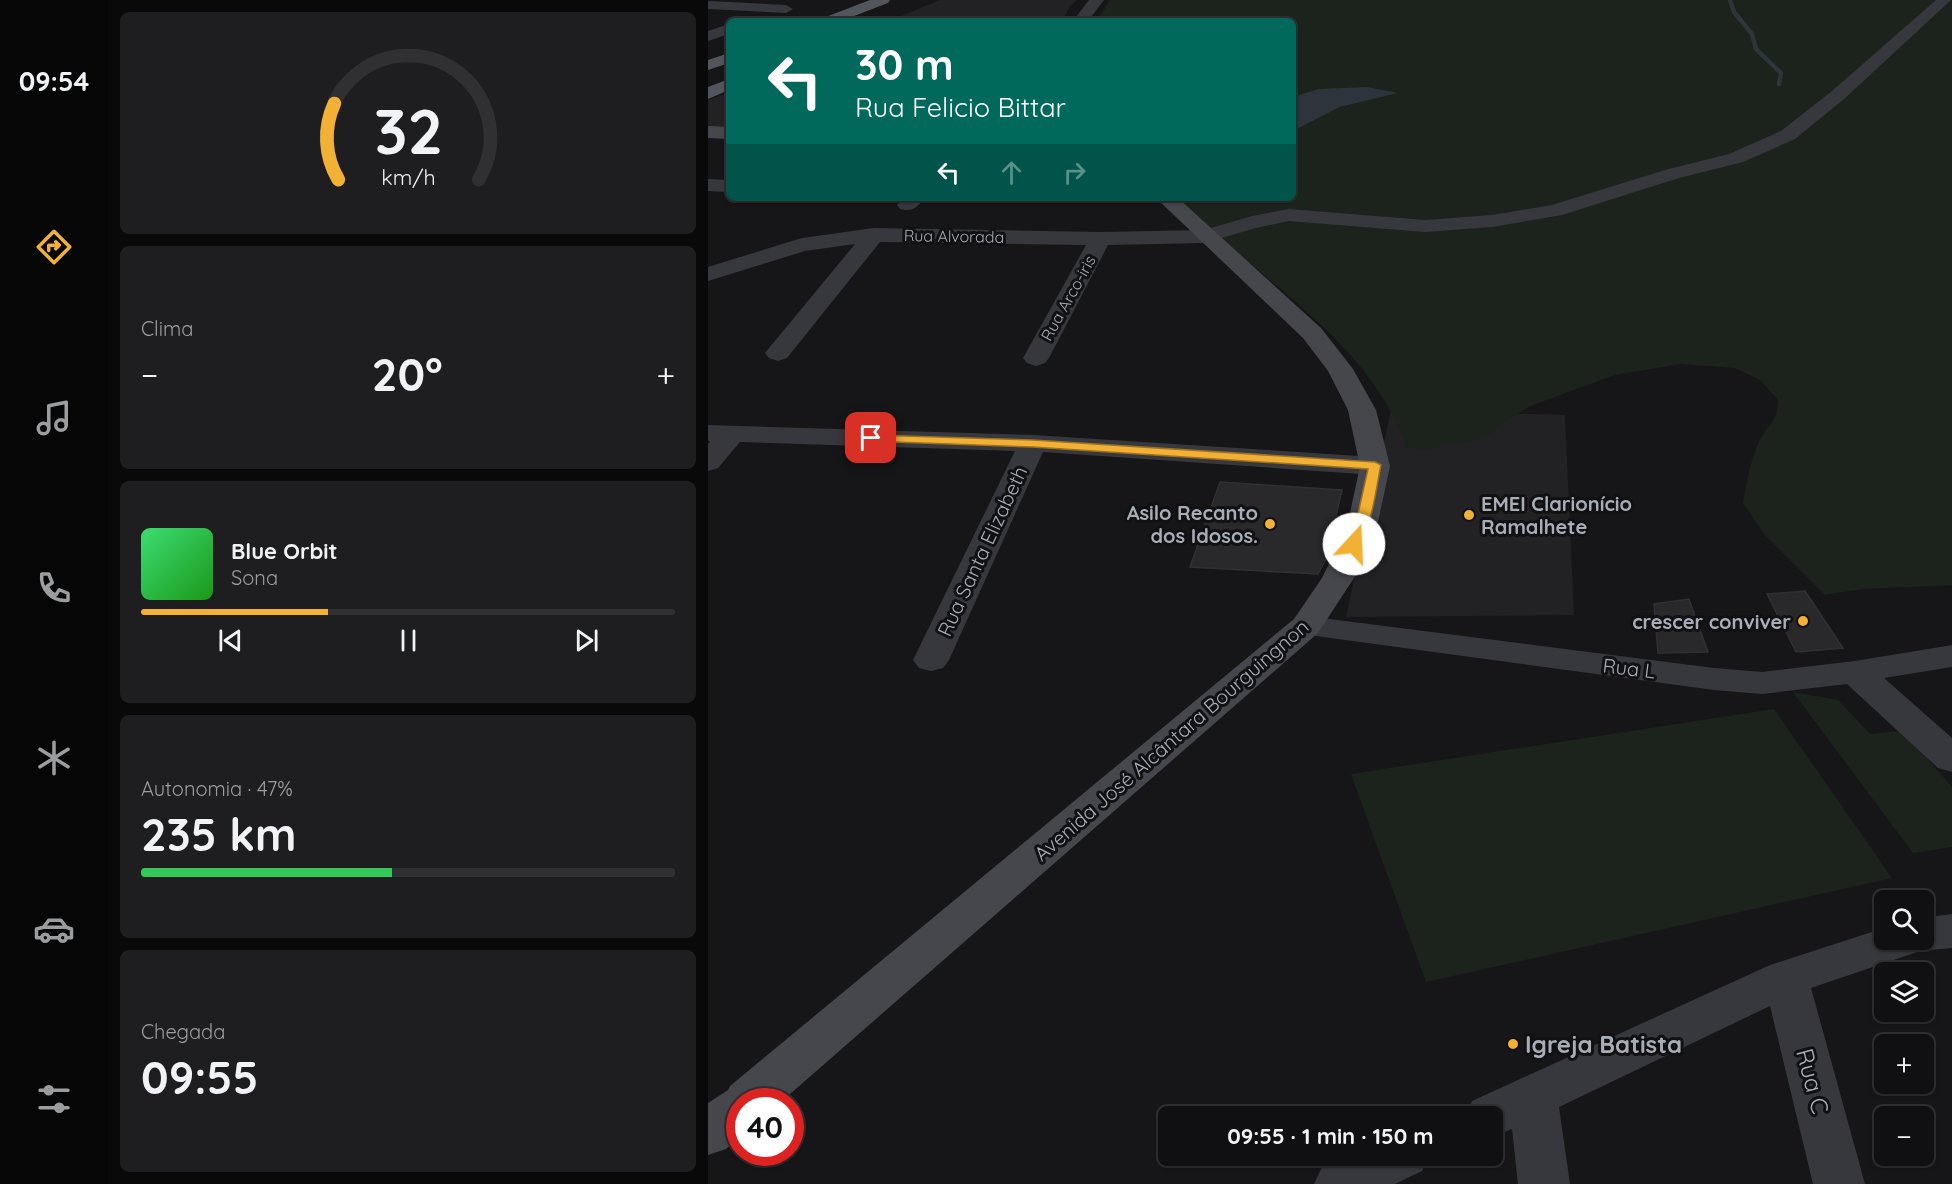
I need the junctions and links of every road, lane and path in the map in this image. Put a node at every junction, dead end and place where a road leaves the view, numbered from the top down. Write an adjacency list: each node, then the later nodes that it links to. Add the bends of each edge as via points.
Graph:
1 (1097, 0): 10 (street)
2 (1944, 0): 19 (street, Rua Alvorada, via 1788,135 1736,158 1528,216 1425,226 1289,215)
3 (889, 2): 8 (main road); 9 (main road)
4 (803, 3): 6 (street)
5 (708, 5): 6 (street)
6 (786, 9): 7 (street)
7 (760, 18)
8 (838, 18)
9 (860, 18)
10 (1082, 18)
11 (726, 30): 12 (street)
12 (708, 36)
13 (720, 70): 14 (main road)
14 (708, 94)
15 (708, 132): 16 (street)
16 (726, 133)
17 (1169, 201): 19 (street, Avenida José Alcântara Bourguingnon)
18 (874, 235): 20 (street, Rua Alvorada); 21 (street, Rua Alvorada, via 802,245); 22 (street)
19 (1205, 236): 20 (street, Rua Alvorada); 27 (street, Avenida José Alcântara Bourguingnon, via 1312,333 1340,369 1362,410)
20 (1100, 239): 23 (street, Rua Arco-iris)
21 (708, 274)
22 (778, 353)
23 (1036, 358)
24 (720, 433): 25 (street); 26 (street)
25 (1033, 443): 27 (street); 30 (street, Rua Santa Elizabeth)
26 (708, 462)
27 (1375, 465): 28 (street, Avenida José Alcântara Bourguingnon, via 1362,527 1338,578)
28 (1306, 626): 31 (street, Rua L, via 1714,679 1762,683); 37 (street, Avenida José Alcântara Bourguingnon)
29 (1952, 656): 31 (street, Rua L)
30 (931, 660)
31 (1855, 672): 32 (street)
32 (1952, 759)
33 (1952, 931): 34 (street)
34 (1934, 933)
35 (1874, 949): 36 (street)
36 (1786, 978): 38 (street); 44 (street, Rua C)
37 (762, 1088)
38 (1511, 1106): 43 (street)
39 (726, 1118): 40 (street)
40 (708, 1133)
41 (1380, 1166): 42 (street)
42 (1340, 1184)
43 (1544, 1184)
44 (1839, 1184)

